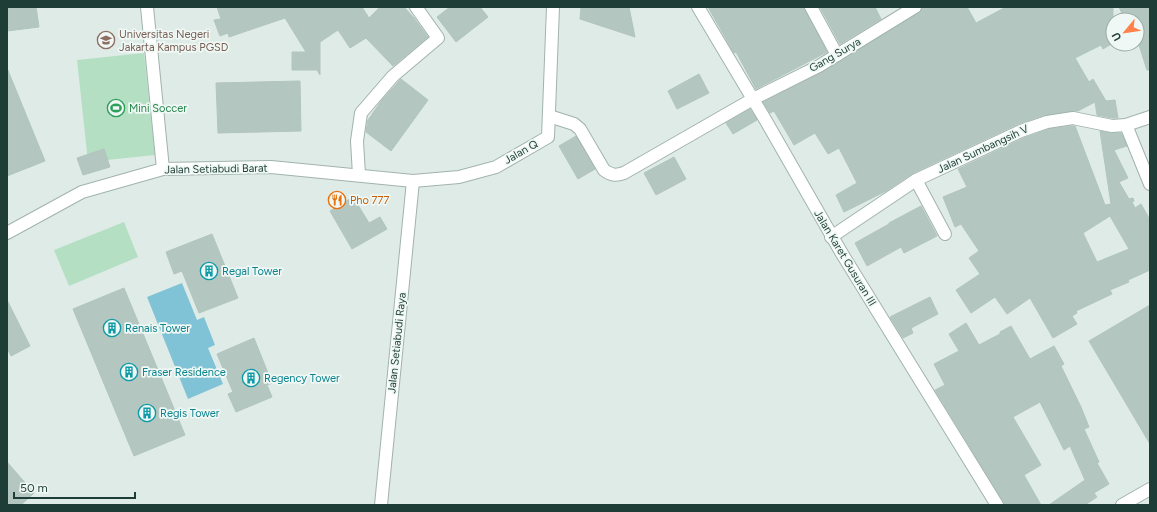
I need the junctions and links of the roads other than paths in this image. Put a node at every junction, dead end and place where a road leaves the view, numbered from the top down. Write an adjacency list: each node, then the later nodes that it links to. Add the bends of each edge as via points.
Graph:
1 (147, 7): 12 (street)
2 (416, 7): 13 (street, via 438,38 393,76 361,113 356,140)
3 (553, 7): 9 (street, Jalan Q)
4 (698, 7): 8 (street, Jalan Karet Gusuran III)
5 (811, 7): 7 (street)
6 (915, 7): 7 (street, Gang Surya)
7 (837, 55): 8 (street, Gang Surya)
8 (753, 99): 9 (street, Gang Surya, via 616,176 604,170 580,129 574,124); 19 (street, Jalan Karet Gusuran III)
9 (549, 116): 15 (street, Jalan Q, via 548,137 496,167 460,177)
10 (1150, 117): 11 (street, Jalan Sumbangsih V)
11 (1126, 125): 14 (street, Jalan Sumbangsih V, via 1112,126 1073,118 1047,122 1021,131); 16 (street)
12 (163, 169): 13 (street, Jalan Setiabudi Barat, via 271,167); 17 (street, Jalan Setiabudi Barat, via 82,192)
13 (359, 175): 15 (street, Jalan Setiabudi Barat)
14 (916, 180): 18 (street); 19 (street, Jalan Sumbangsih V)
15 (414, 181): 21 (street, Jalan Setiabudi Raya)
16 (1150, 184)
17 (7, 233)
18 (945, 234)
19 (831, 237): 22 (street, Jalan Karet Gusuran III)
20 (1150, 489): 23 (street)
21 (381, 505)
22 (997, 505)
23 (1122, 505)

